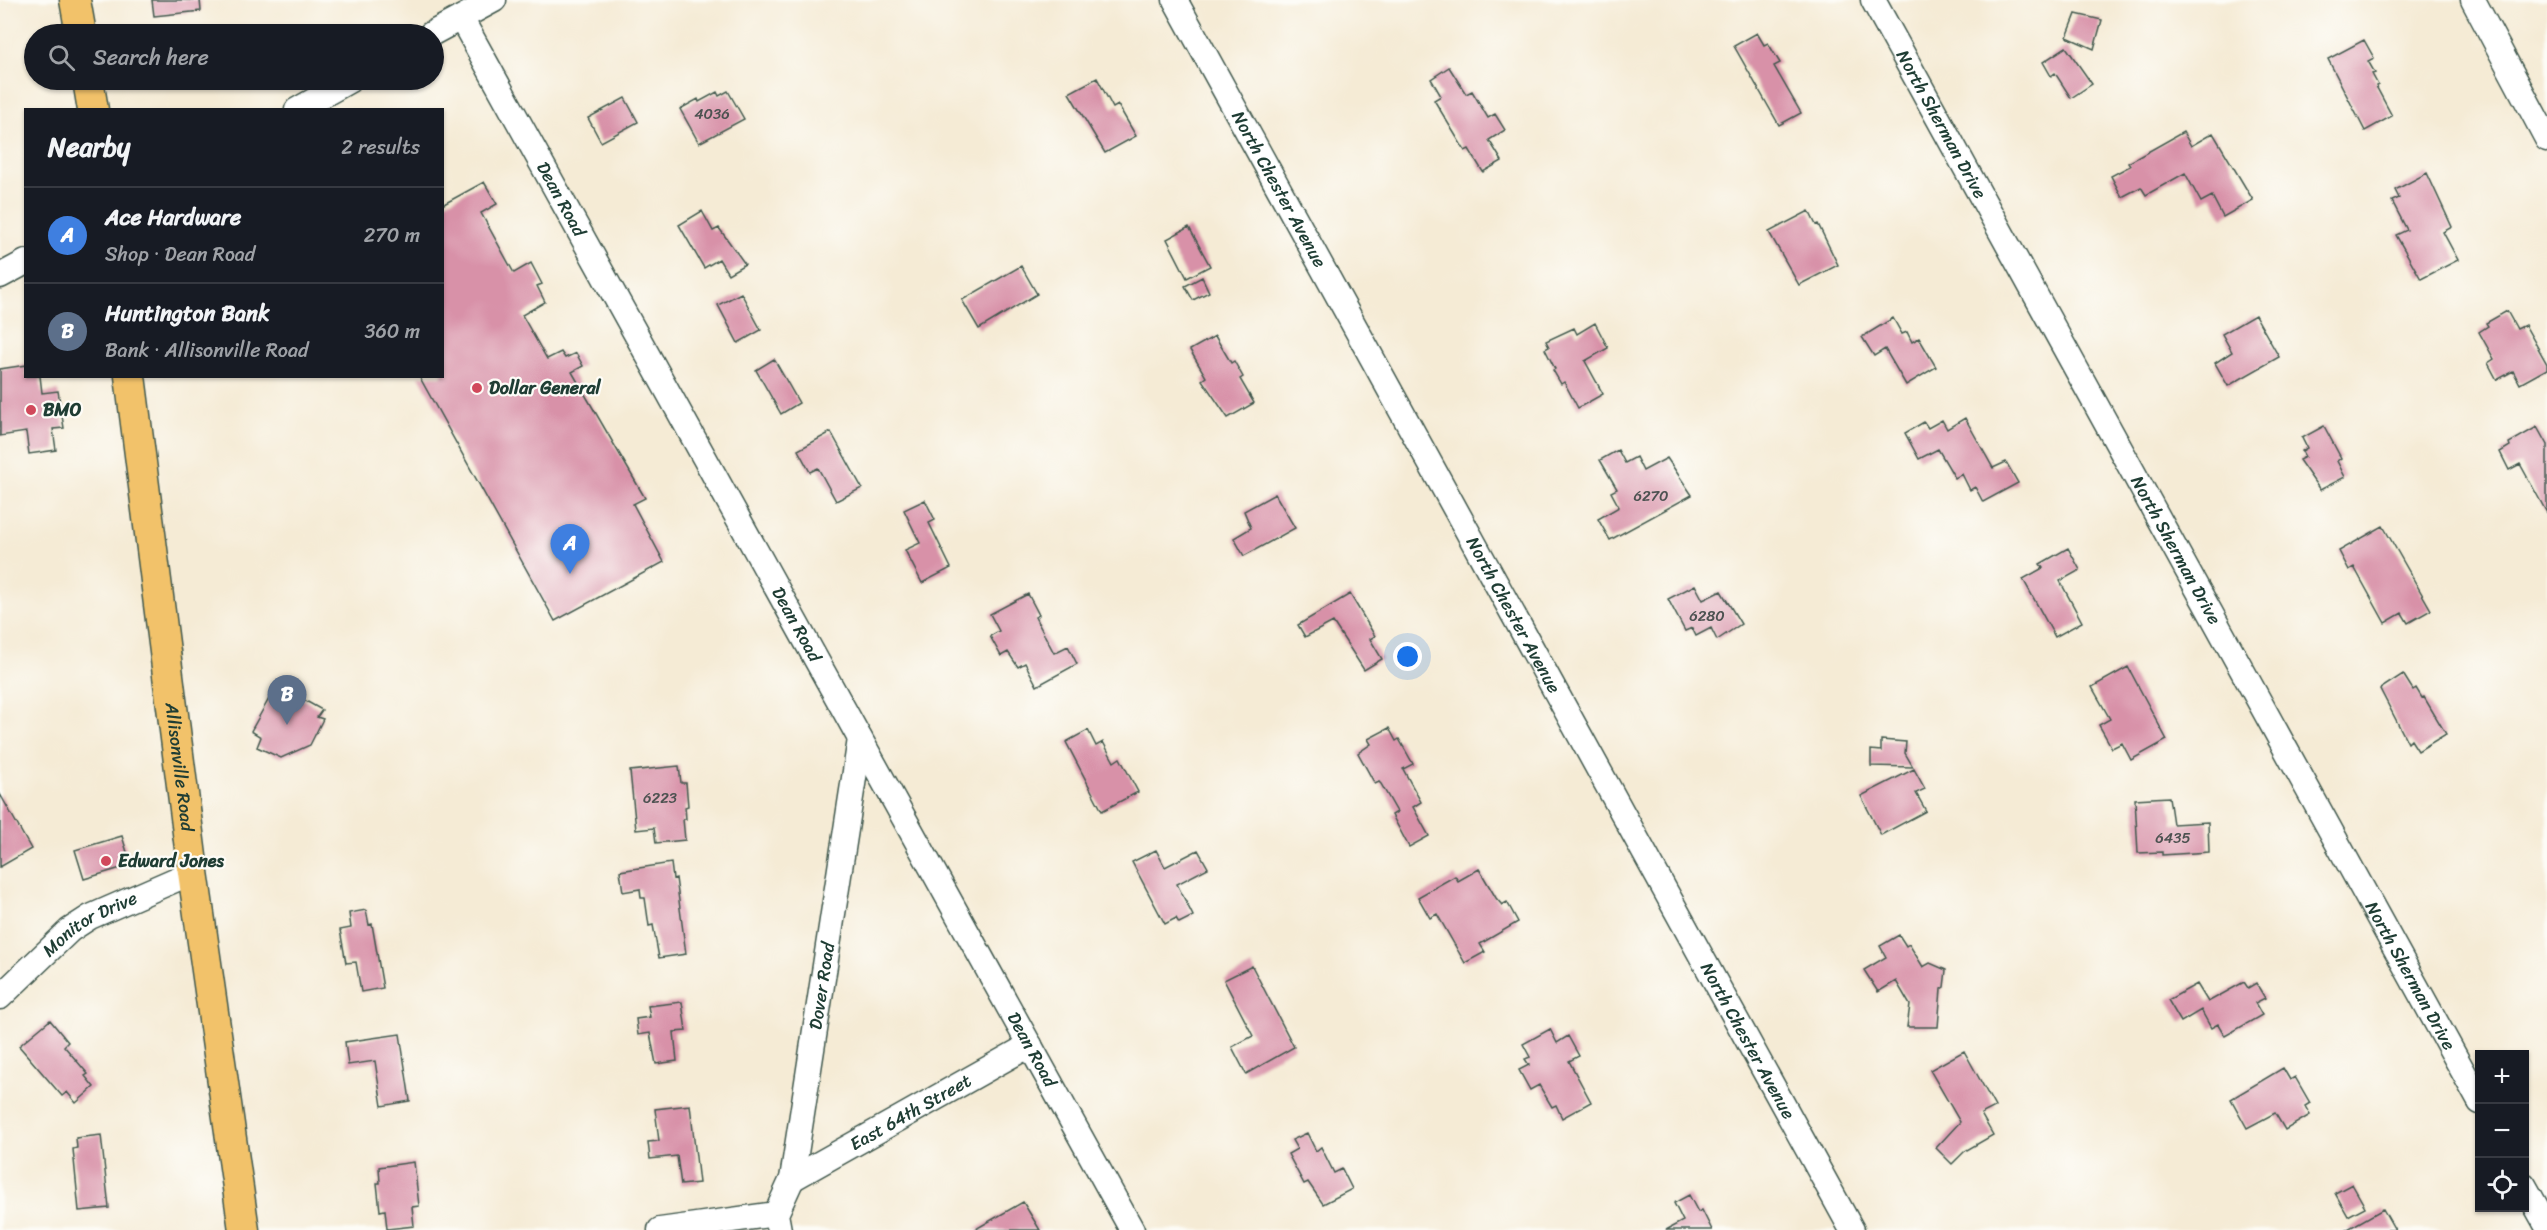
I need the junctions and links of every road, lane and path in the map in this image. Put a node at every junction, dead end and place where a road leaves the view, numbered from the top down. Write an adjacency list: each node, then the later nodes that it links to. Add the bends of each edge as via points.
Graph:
1 (75, 0): 7 (main road)
2 (494, 0): 6 (street)
3 (1175, 0): 29 (street, North Chester Avenue)
4 (1873, 0): 21 (street, North Sherman Drive)
5 (2473, 0): 13 (street)
6 (461, 18): 8 (street); 17 (street, Dean Road)
7 (79, 24)
8 (444, 27)
9 (90, 90): 11 (main road)
10 (332, 90): 12 (street)
11 (93, 108)
12 (301, 108)
13 (2547, 140)
14 (24, 263): 15 (street)
15 (0, 276)
16 (130, 378): 18 (main road, Allisonville Road)
17 (860, 739): 20 (street, Dean Road); 22 (street, Dover Road)
18 (193, 872): 19 (street, Monitor Drive, via 90,917 70,930); 26 (main road, Allisonville Road)
19 (0, 998)
20 (1030, 1045): 22 (street, East 64th Street); 28 (street, Dean Road)
21 (2475, 1093)
22 (792, 1179): 24 (street, Dover Road)
23 (2529, 1194): 25 (street)
24 (778, 1222): 27 (street)
25 (2547, 1227)
26 (244, 1230)
27 (660, 1230)
28 (1132, 1230)
29 (1852, 1230)

